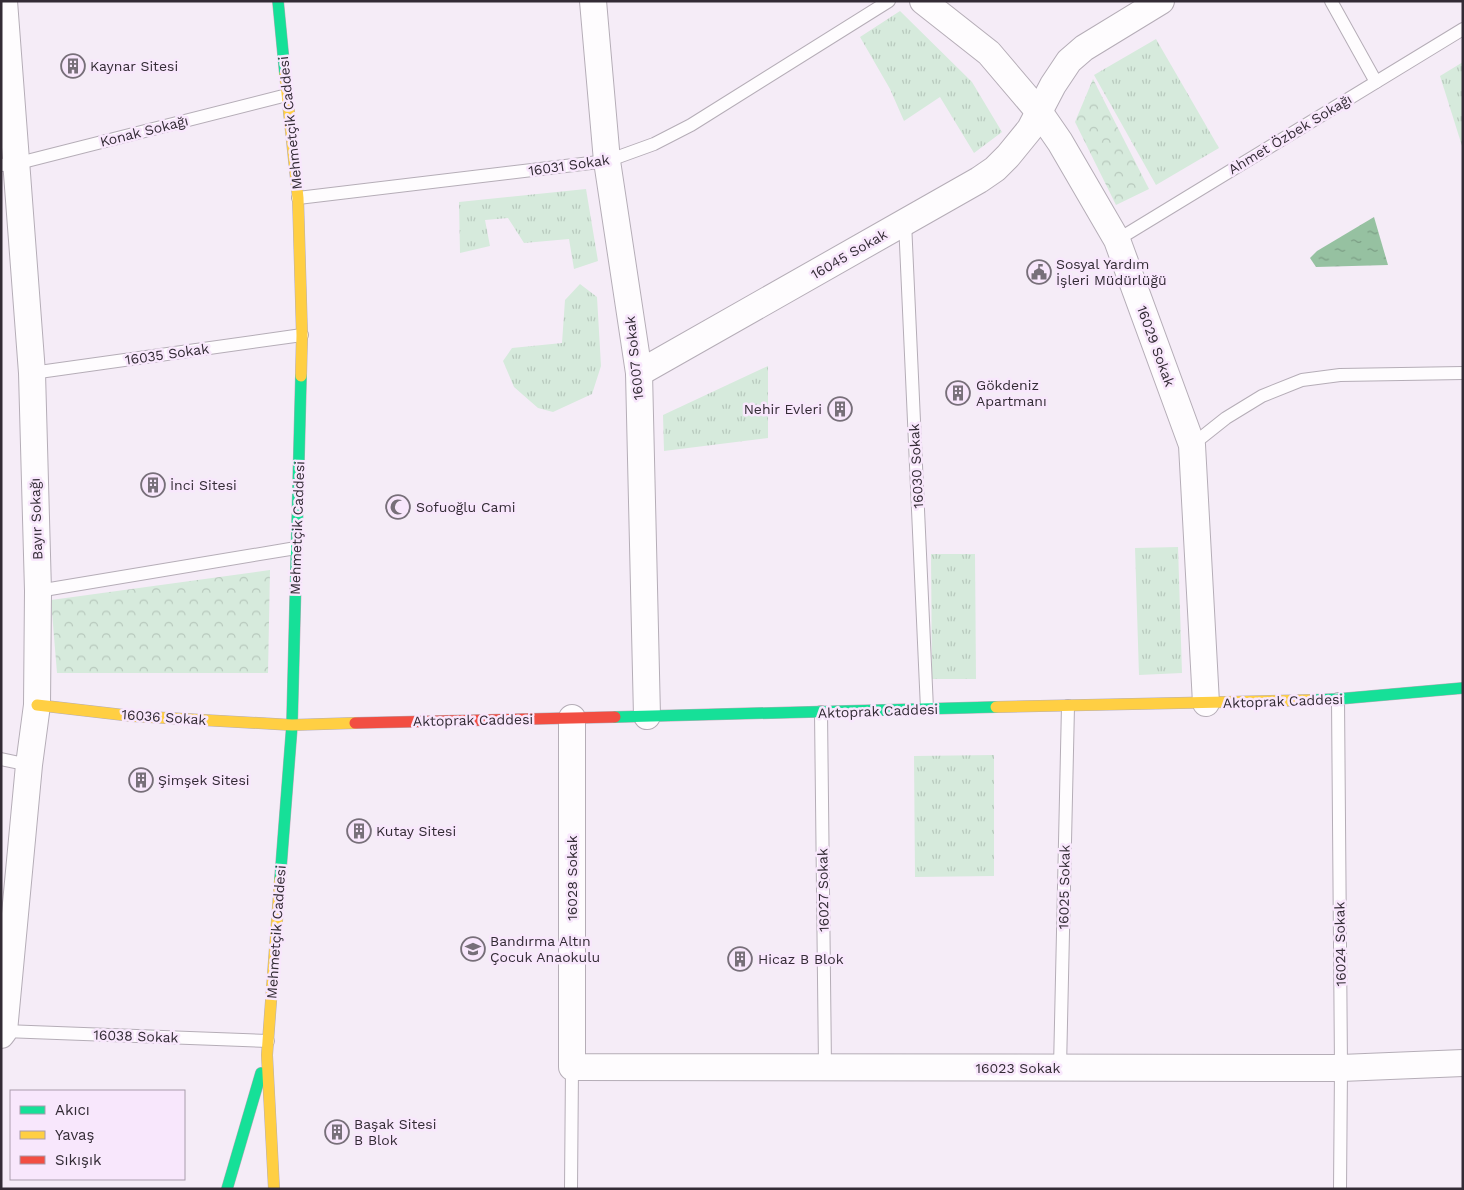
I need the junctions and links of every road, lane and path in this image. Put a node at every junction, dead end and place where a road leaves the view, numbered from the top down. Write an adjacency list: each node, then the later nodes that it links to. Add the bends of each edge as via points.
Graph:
1 (4, 1): 13 (street, Bayır Sokağı)
2 (278, 1): 10 (street, Mehmetçik Caddesi)
3 (593, 1): 12 (street, 16007 Sokak)
4 (889, 1): 12 (lane, 16031 Sokak, via 691,125 654,144)
5 (923, 1): 11 (street, 16029 Sokak, via 989,53)
6 (1161, 1): 11 (street, 16045 Sokak, via 1084,48 1069,61)
7 (1331, 1): 9 (lane)
8 (1463, 29): 9 (lane, Ahmet Özbek Sokağı)
9 (1376, 82): 16 (lane, Ahmet Özbek Sokağı)
10 (286, 95): 13 (lane, Konak Sokağı); 14 (street, Mehmetçik Caddesi)
11 (1040, 112): 15 (street, 16045 Sokak, via 1020,143 994,169); 16 (street, 16029 Sokak)
12 (606, 161): 14 (lane, 16031 Sokak); 19 (street, 16007 Sokak)
13 (8, 165): 18 (street, Bayır Sokağı)
14 (298, 198): 17 (street, Mehmetçik Caddesi)
15 (905, 222): 19 (street, 16045 Sokak); 29 (lane, 16030 Sokak)
16 (1116, 240): 21 (street, 16029 Sokak)
17 (302, 335): 18 (lane, 16035 Sokak); 22 (street, Mehmetçik Caddesi)
18 (32, 373): 23 (street, Bayır Sokağı)
19 (639, 373): 31 (street, 16007 Sokak)
20 (1463, 373): 21 (lane, via 1302,380 1262,396 1226,418)
21 (1192, 445): 26 (street, 16029 Sokak)
22 (296, 548): 23 (lane); 33 (street, Mehmetçik Caddesi)
23 (38, 591): 27 (street, Bayır Sokağı)
24 (1463, 688): 25 (street, Aktoprak Caddesi)
25 (1338, 699): 26 (street, Aktoprak Caddesi); 43 (lane, 16024 Sokak)
26 (1206, 703): 28 (street, Aktoprak Caddesi)
27 (37, 705): 33 (street, 16036 Sokak, via 132,716); 35 (street, Bayır Sokağı)
28 (1068, 706): 29 (street, Aktoprak Caddesi); 42 (lane, 16025 Sokak)
29 (927, 709): 30 (street, Aktoprak Caddesi)
30 (821, 712): 31 (street, Aktoprak Caddesi); 41 (lane, 16027 Sokak)
31 (647, 716): 32 (street, Aktoprak Caddesi)
32 (572, 718): 33 (street, Aktoprak Caddesi); 40 (street, 16028 Sokak)
33 (292, 725): 37 (street, Mehmetçik Caddesi)
34 (1, 759): 35 (lane)
35 (29, 765): 36 (street, Bayır Sokağı)
36 (3, 1032): 37 (lane, 16038 Sokak)
37 (268, 1041): 38 (street, Mehmetçik Caddesi)
38 (267, 1054): 44 (street, Mehmetçik Caddesi); 45 (street, Mehmetçik Caddesi)
39 (1463, 1063): 43 (street, 16023 Sokak)
40 (572, 1068): 41 (street, 16023 Sokak); 46 (lane, 16028 Sokak)
41 (824, 1068): 42 (street, 16023 Sokak)
42 (1060, 1068): 43 (street, 16023 Sokak)
43 (1341, 1068): 47 (lane, 16024 Sokak)
44 (227, 1189)
45 (274, 1189)
46 (570, 1189)
47 (1340, 1189)

